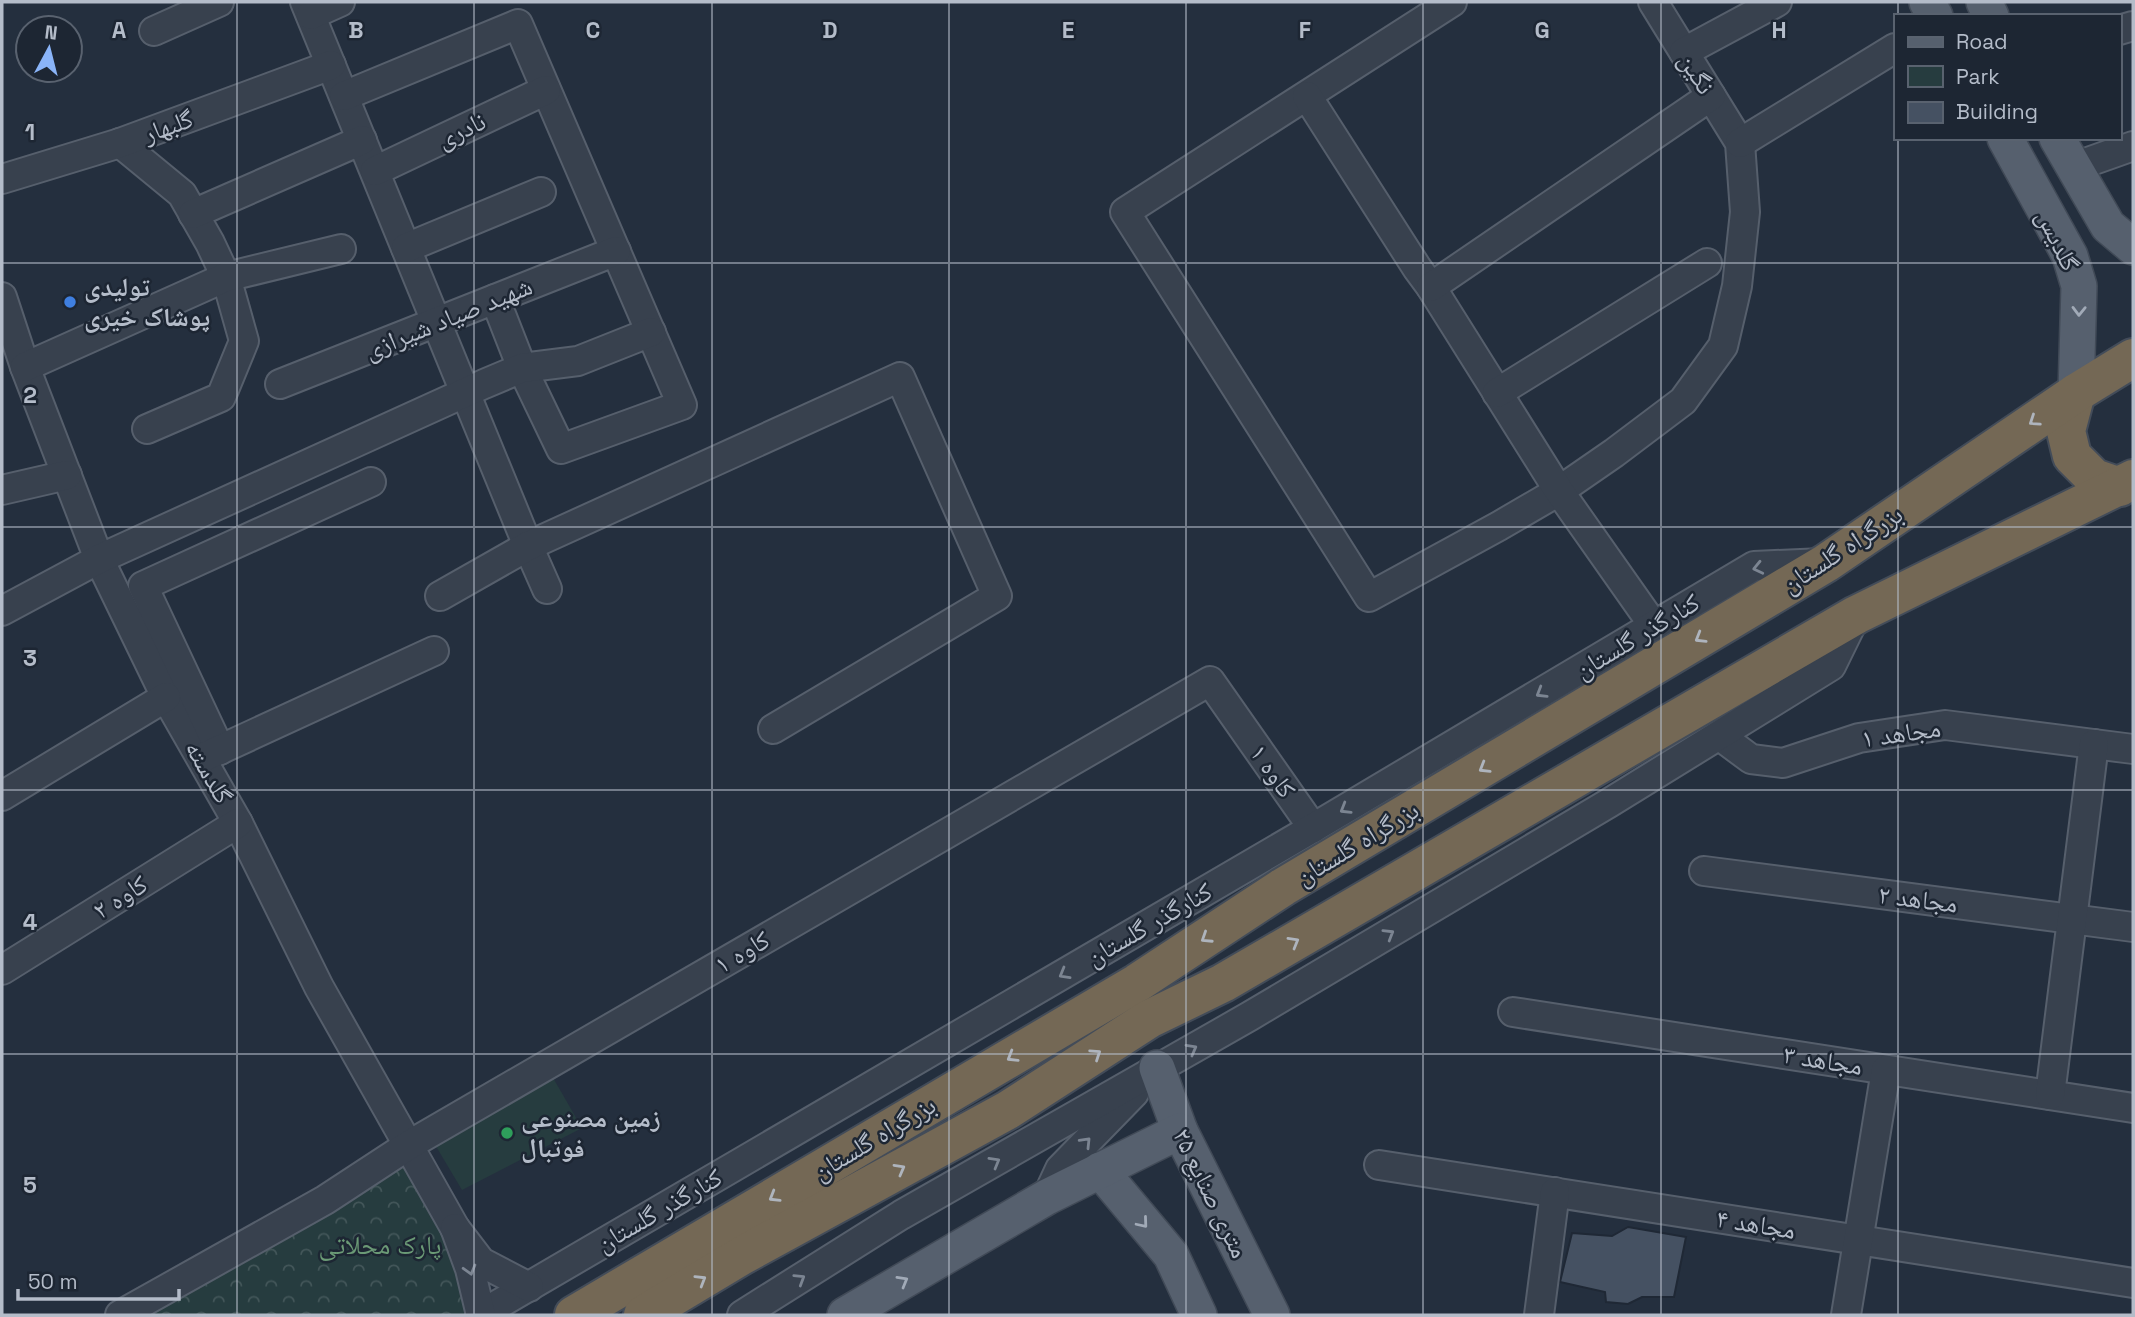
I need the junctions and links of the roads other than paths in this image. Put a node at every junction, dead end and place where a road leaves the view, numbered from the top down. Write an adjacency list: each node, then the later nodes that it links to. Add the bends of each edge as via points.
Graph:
1 (219, 2): 7 (street)
2 (340, 2): 6 (street)
3 (1452, 2): 13 (street)
4 (1653, 2): 9 (street, نگین)
5 (1777, 2): 9 (street)
6 (308, 8): 10 (street)
7 (154, 31)
8 (1894, 49): 18 (street)
9 (1684, 52): 14 (street, نگین)
10 (331, 65): 12 (street); 17 (street, گلبهار)
11 (546, 90): 12 (street, via 518,23); 21 (street, نادری); 28 (street)
12 (344, 96): 15 (street)
13 (1307, 96): 31 (street); 48 (street, via 1125,212 1369,597)
14 (1711, 96): 18 (street, نگین); 31 (street)
15 (362, 139): 21 (street); 24 (street)
16 (2006, 140): 42 (main road, گلدیس, one-way to 42, via 2070,257 2080,286)
17 (120, 143): 22 (street, گلبهار); 24 (street, via 182,194)
18 (1740, 144): 48 (street, via 1745,212 1737,286 1723,346 1683,401)
19 (2133, 146): 20 (street)
20 (2065, 153): 25 (main road, گلدیس, via 2108,226)
21 (375, 171): 26 (street)
22 (2, 178)
23 (541, 192): 26 (street)
24 (193, 214): 30 (street)
25 (2133, 247)
26 (406, 248): 34 (street)
27 (341, 249): 30 (street)
28 (616, 251): 33 (street, شهید صیاد شیرازی); 35 (street)
29 (1707, 263): 41 (street)
30 (226, 277): 37 (street); 43 (street, via 244,341 221,397)
31 (1431, 287): 41 (street)
32 (2, 297): 37 (street, گلدسته)
33 (495, 299): 34 (street, شهید صیاد شیرازی); 38 (street)
34 (436, 322): 39 (street, شهید صیاد شیرازی); 40 (street)
35 (651, 332): 38 (street, via 578,360); 38 (street, via 682,405 561,449)
36 (2133, 358): 42 (highway, بزرگراه گلستان)
37 (25, 367): 44 (street, گلدسته)
38 (522, 368): 40 (street)
39 (280, 384)
40 (465, 392): 49 (street); 50 (street)
41 (1497, 393): 48 (street)
42 (2076, 393): 46 (highway, via 2066,431 2072,456 2094,478); 51 (highway, بزرگراه گلستان, one-way to 51)
43 (147, 429)
44 (67, 475): 47 (street); 50 (street, گلدسته)
45 (371, 482): 63 (street, via 144,586)
46 (2129, 485): 55 (highway, بزرگراه گلستان)
47 (2, 490)
48 (1559, 491): 56 (street)
49 (528, 546): 52 (street); 53 (street); 59 (street, via 901,377 997,596)
50 (99, 559): 54 (street); 58 (street, گلدسته)
51 (1826, 563): 56 (street, کنارگذر گلستان, one-way to 56, via 1754,566); 66 (highway, بزرگراه گلستان, one-way to 66)
52 (547, 589)
53 (440, 596)
54 (2, 611)
55 (1856, 615): 60 (street, via 1832,666); 69 (highway, بزرگراه گلستان)
56 (1654, 626): 67 (street, کنارگذر گلستان, one-way to 67)
57 (434, 651): 63 (street)
58 (166, 697): 63 (street, گلدسته); 64 (street)
59 (773, 729)
60 (1720, 736): 61 (street, ۱ مجاهد, via 1751,759 1783,763 1860,737 1945,725); 75 (street, one-way to 60)
61 (2094, 744): 62 (street, ۱ مجاهد); 71 (street)
62 (2133, 749)
63 (211, 754): 65 (street, گلدسته)
64 (2, 796)
65 (238, 823): 73 (street, کاوه ۲); 80 (street, گلدسته, via 319,987)
66 (1373, 834): 67 (highway, بزرگراه گلستان); 69 (highway, via 1371,852 1377,865 1384,872)
67 (1324, 842): 70 (highway, via 1360,872 1365,884); 80 (street, کاوه ۱, via 1210,681); 88 (street, کنارگذر گلستان, one-way to 88); 91 (highway, بزرگراه گلستان, one-way to 91, via 1283,887 1137,983)
68 (1704, 871): 71 (street, مجاهد ۲)
69 (1406, 877): 70 (highway, بزرگراه گلستان)
70 (1363, 902): 92 (highway, بزرگراه گلستان, one-way to 70, via 1008,1110 1149,1019 1223,983)
71 (2072, 919): 72 (street, مجاهد ۲); 77 (street)
72 (2133, 927)
73 (2, 971)
74 (1513, 1012): 76 (street, مجاهد ۳)
75 (1157, 1068): 79 (main road, ۲۵ متری صنایع); 84 (street, one-way to 75, via 1060,1169); 93 (street, one-way to 75, via 901,1215)
76 (1886, 1070): 77 (street, مجاهد ۳); 86 (street)
77 (2050, 1095): 78 (street, مجاهد ۳)
78 (2133, 1108)
79 (1180, 1131): 82 (main road); 96 (main road, ۲۵ متری صنایع)
80 (409, 1145): 85 (street, گلدسته); 89 (street, کاوه ۱, via 325,1200)
81 (1380, 1165): 83 (street, مجاهد ۴)
82 (1100, 1170): 84 (main road); 95 (main road, one-way to 95, via 1171,1255)
83 (1555, 1192): 86 (street, مجاهد ۴); 97 (street)
84 (1047, 1197): 94 (main road, one-way to 84)
85 (456, 1228): 88 (street, via 481,1262); 90 (street, one-way to 90)
86 (1859, 1240): 87 (street, مجاهد ۴); 98 (street)
87 (2133, 1283)
88 (529, 1287): 90 (street, کنارگذر گلستان)
89 (120, 1315)
90 (480, 1315)
91 (574, 1315)
92 (643, 1315)
93 (742, 1315)
94 (845, 1315)
95 (1199, 1315)
96 (1272, 1315)
97 (1539, 1315)
98 (1846, 1315)

